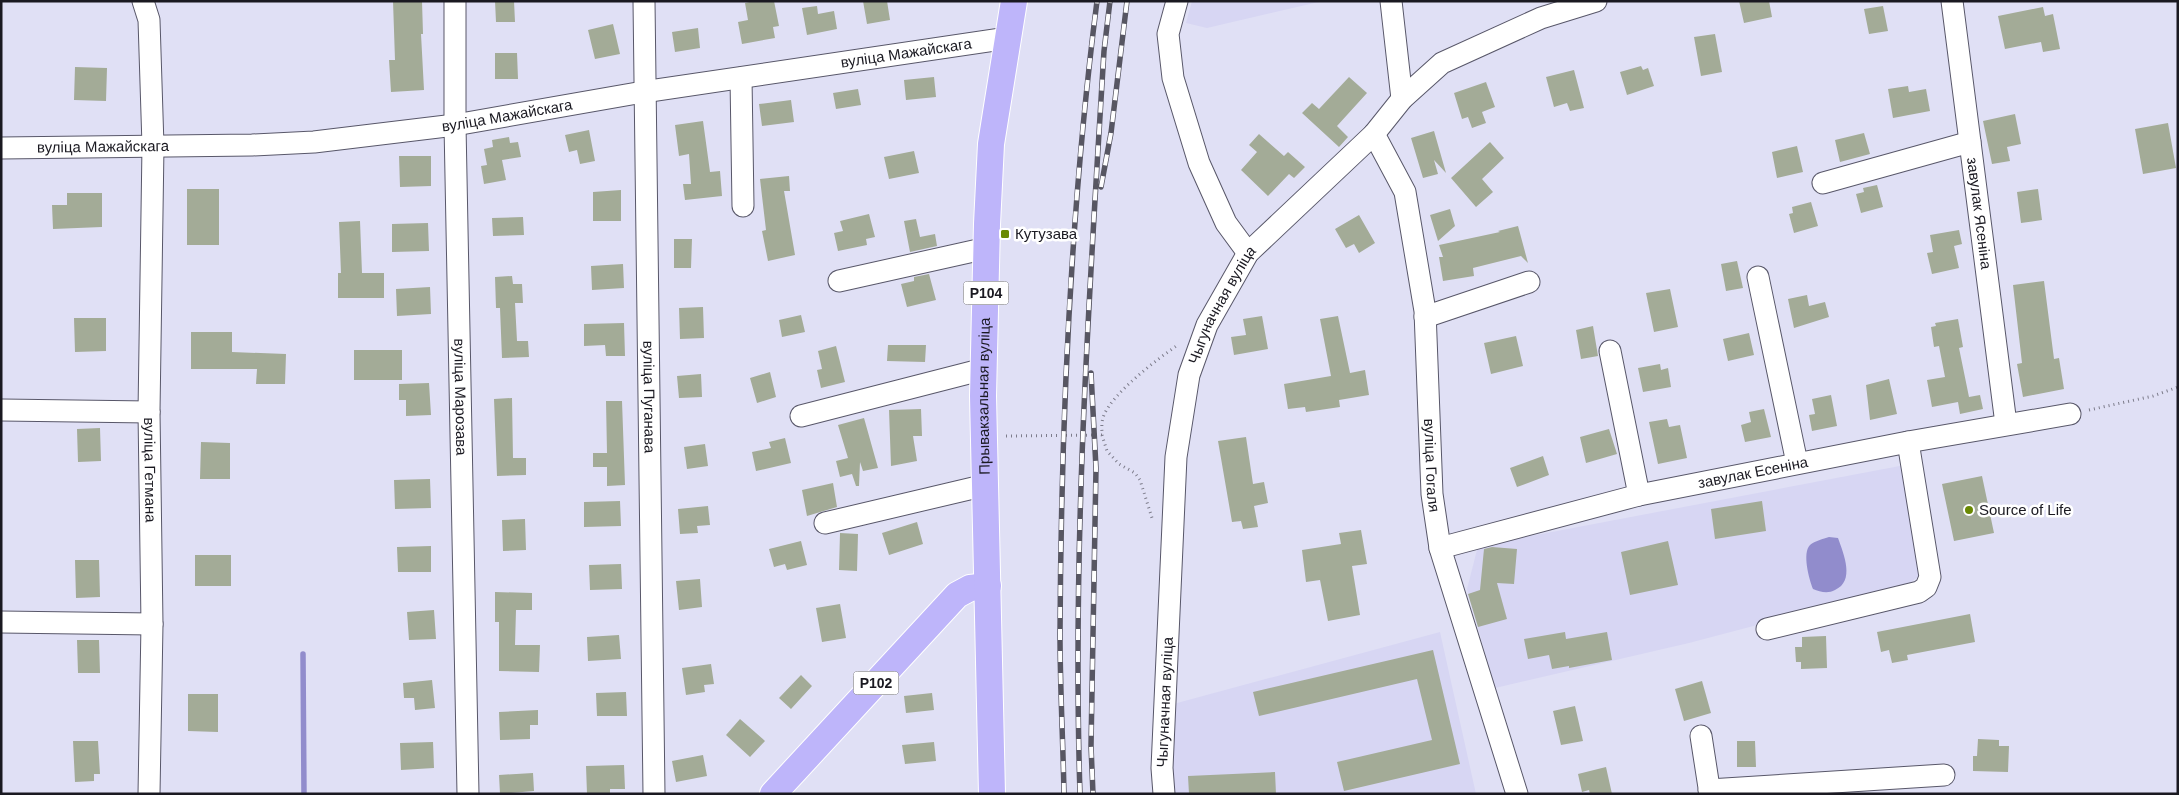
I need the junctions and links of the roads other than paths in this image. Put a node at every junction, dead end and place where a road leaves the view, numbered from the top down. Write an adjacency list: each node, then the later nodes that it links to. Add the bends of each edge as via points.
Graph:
1 (143, 1): 16 (street, вуліца Гетмана, via 149,20)
2 (455, 1): 13 (street, вуліца Марозава)
3 (644, 1): 11 (street, вуліца Пуганава)
4 (1014, 1): 9 (main road, Прывакзальная вуліца / Р104)
5 (1177, 1): 21 (street, via 1168,34 1173,78 1199,163 1226,223)
6 (1391, 1): 12 (street)
7 (1596, 1): 12 (street, Чыгуначная вуліца, via 1541,18 1442,63)
8 (1952, 1): 15 (street, завулак Ясеніна)
9 (1008, 38): 10 (street, вуліца Мажайскага); 20 (main road, Прывакзальная вуліца / Р104, via 991,144)
10 (741, 78): 11 (street, вуліца Мажайскага); 19 (street)
11 (643, 92): 13 (street, вуліца Мажайскага); 48 (street, вуліца Пуганава)
12 (1402, 99): 14 (street, Чыгуначная вуліца)
13 (455, 125): 16 (street, вуліца Мажайскага, via 314,142); 47 (street, вуліца Марозава)
14 (1374, 134): 21 (street, Чыгуначная вуліца); 25 (street, вуліца Гогаля, via 1405,192)
15 (1970, 142): 18 (street); 32 (street, завулак Ясеніна)
16 (153, 146): 17 (street, вуліца Мажайскага); 29 (street, вуліца Гетмана)
17 (1, 148)
18 (1823, 183)
19 (743, 206)
20 (987, 248): 23 (street); 27 (main road, Прывакзальная вуліца / Р104)
21 (1248, 254): 51 (street, Чыгуначная вуліца, via 1207,325 1188,375 1176,457 1162,768)
22 (1758, 276): 34 (street)
23 (839, 281)
24 (1529, 282): 25 (street)
25 (1425, 316): 38 (street, вуліца Гогаля, via 1432,494)
26 (1610, 351): 36 (street)
27 (984, 369): 31 (street); 35 (main road, Прывакзальная вуліца / Р104)
28 (2, 410): 29 (street)
29 (149, 412): 41 (street, вуліца Гетмана)
30 (2070, 414): 32 (street, завулак Есеніна)
31 (801, 416)
32 (2006, 424): 33 (street, завулак Есеніна)
33 (1908, 442): 34 (street, завулак Есеніна); 42 (street, via 1930,577 1926,587 1919,592)
34 (1797, 463): 36 (street, завулак Есеніна)
35 (986, 485): 37 (street); 39 (main road, Прывакзальная вуліца / Р104)
36 (1639, 495): 38 (street, завулак Есеніна)
37 (825, 523)
38 (1440, 548): 52 (street, вуліца Гогаля)
39 (988, 586): 49 (main road, Р102, via 970,588 956,595); 50 (main road, Прывакзальная вуліца / Р104)
40 (1, 622): 41 (street)
41 (152, 624): 46 (street, вуліца Гетмана)
42 (1768, 629)
43 (1701, 736): 45 (street)
44 (1944, 775): 45 (street)
45 (1709, 792)
46 (149, 794)
47 (468, 794)
48 (654, 794)
49 (773, 794)
50 (992, 794)
51 (1164, 794)
52 (1517, 794)

